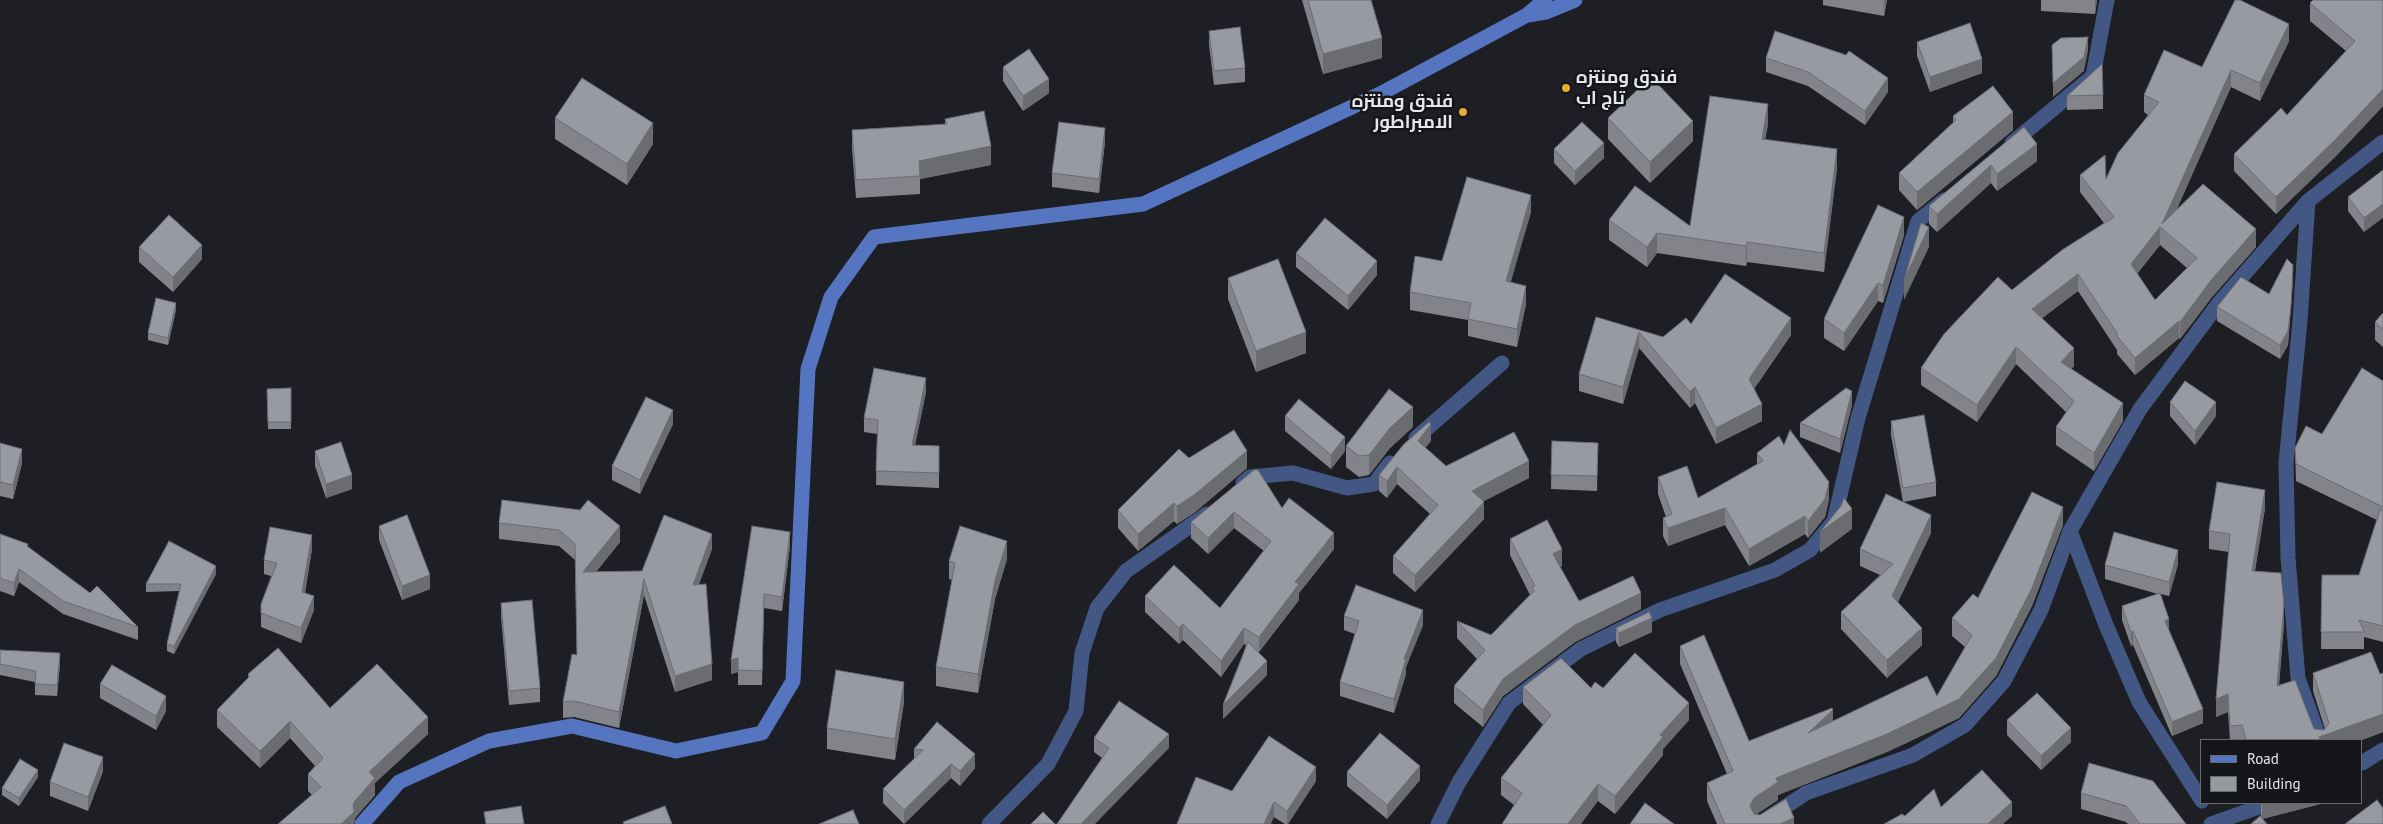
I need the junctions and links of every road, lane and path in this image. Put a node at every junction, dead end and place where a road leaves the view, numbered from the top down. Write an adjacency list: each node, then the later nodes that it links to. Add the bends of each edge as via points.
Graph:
1 (1545, 0): 4 (main road)
2 (1575, 0): 4 (main road, via 1546,12)
3 (2107, 0): 6 (street, via 2093,76)
4 (1527, 15): 18 (main road, via 1380,94 1143,204 874,237 831,297 808,369 793,681 762,733 676,751 572,726 489,741 399,782)
5 (2383, 142): 8 (street)
6 (2002, 152)
7 (1956, 190): 20 (street, via 1918,221 1858,418 1834,521 1810,550 1775,570 1660,610 1580,650 1509,703 1459,782)
8 (2308, 201): 10 (street, via 2219,303 2140,409); 11 (street, via 2286,463 2288,558 2298,678)
9 (1502, 363): 19 (street, via 1401,451 1374,484 1347,488 1293,473 1250,477 1200,520 1126,571 1097,608 1082,653 1076,710 1048,764)
10 (2070, 531): 14 (street, via 2139,702); 21 (street, via 2042,610 2004,682 1964,725 1913,755 1806,793)
11 (2320, 739)
12 (2383, 750): 13 (street)
13 (2363, 762)
14 (2200, 799)
15 (2203, 804): 17 (street)
16 (2267, 804): 17 (street)
17 (2213, 823)
18 (362, 824)
19 (989, 824)
20 (1438, 824)
21 (1759, 824)

